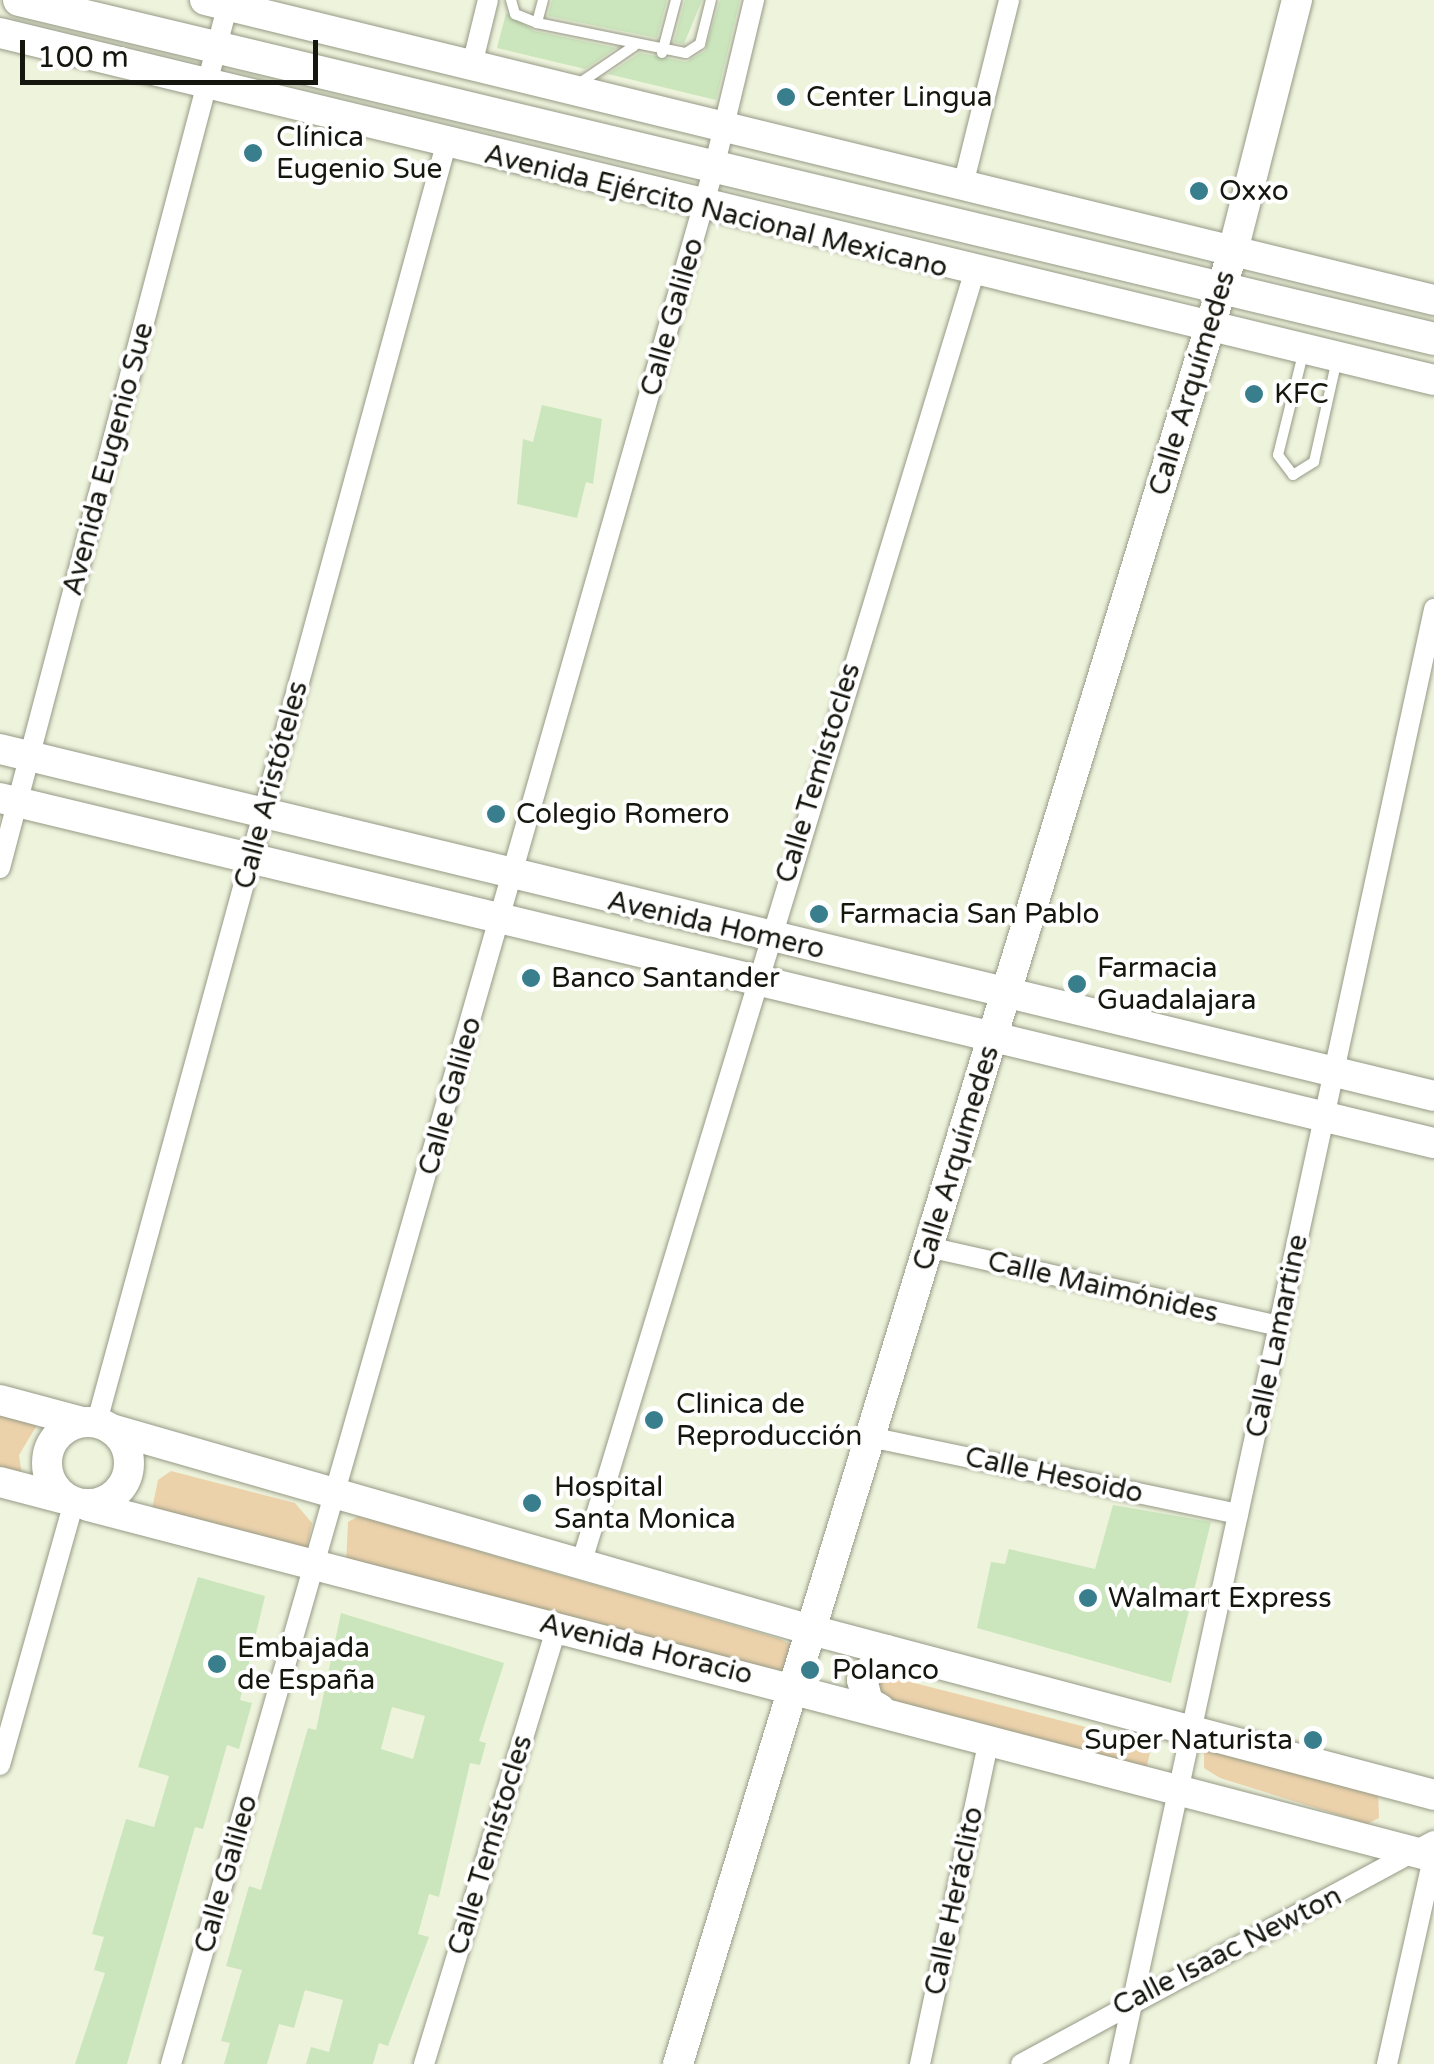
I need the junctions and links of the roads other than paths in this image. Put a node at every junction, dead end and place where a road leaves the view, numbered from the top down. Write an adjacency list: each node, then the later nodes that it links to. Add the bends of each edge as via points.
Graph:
1 (19, 0): 14 (main road, Avenida Ejército Nacional Mexicano)
2 (488, 0): 16 (street)
3 (542, 0): 11 (lane)
4 (676, 0): 15 (lane)
5 (712, 0): 15 (lane, via 700,44)
6 (754, 0): 19 (street, Calle Galileo)
7 (1009, 0): 22 (street)
8 (1296, 0): 24 (street, Calle Arquímedes)
9 (221, 2): 14 (street, Avenida Eugenio Sue); 16 (street)
10 (511, 2): 11 (lane)
11 (537, 24): 13 (lane)
12 (0, 33): 17 (street, Avenida Ejército Nacional Mexicano)
13 (634, 46): 15 (lane); 18 (lane)
14 (218, 50): 17 (street, Avenida Eugenio Sue); 21 (main road, Avenida Ejército Nacional Mexicano)
15 (662, 53)
16 (472, 65): 18 (street)
17 (206, 88): 20 (street, Avenida Ejército Nacional Mexicano); 34 (street, Avenida Eugenio Sue)
18 (571, 89): 19 (street)
19 (720, 126): 21 (street, Calle Galileo); 22 (street)
20 (446, 146): 23 (street, Avenida Ejército Nacional Mexicano); 36 (street, Calle Aristóteles)
21 (714, 168): 23 (street, Calle Galileo); 26 (main road, Avenida Ejército Nacional Mexicano)
22 (964, 185): 24 (street)
23 (703, 206): 25 (street, Avenida Ejército Nacional Mexicano); 39 (street, Calle Galileo)
24 (1232, 251): 26 (street, Calle Arquímedes); 27 (street)
25 (974, 273): 28 (street, Avenida Ejército Nacional Mexicano); 41 (street, Calle Temístocles)
26 (1222, 283): 28 (street, Calle Arquímedes); 29 (main road, Avenida Ejército Nacional Mexicano)
27 (1434, 300)
28 (1208, 326): 30 (street, Avenida Ejército Nacional Mexicano); 43 (street, Calle Arquímedes)
29 (1434, 339)
30 (1304, 350): 31 (street, Avenida Ejército Nacional Mexicano); 31 (lane, via 1278,455 1293,474 1314,462)
31 (1337, 358): 32 (street, Avenida Ejército Nacional Mexicano)
32 (1434, 380)
33 (1434, 609): 45 (street, Calle Lamartine)
34 (15, 753): 35 (street, Avenida Eugenio Sue); 36 (street, Avenida Homero)
35 (9, 800): 37 (street, Avenida Homero); 38 (street, Avenida Eugenio Sue)
36 (264, 814): 37 (street, Calle Aristóteles); 39 (street, Avenida Homero)
37 (250, 861): 40 (street, Avenida Homero); 52 (street, Calle Aristóteles)
38 (0, 868)
39 (513, 876): 40 (street, Calle Galileo); 41 (street, Avenida Homero)
40 (500, 921): 42 (street, Avenida Homero); 55 (street, Calle Galileo)
41 (766, 936): 42 (street, Calle Temístocles); 43 (street, Avenida Homero)
42 (756, 979): 44 (street, Avenida Homero); 58 (street, Calle Temístocles)
43 (1006, 996): 44 (street, Calle Arquímedes); 45 (street, Avenida Homero)
44 (994, 1037): 47 (street, Avenida Homero); 49 (street, Calle Arquímedes)
45 (1333, 1071): 46 (street, Avenida Homero); 47 (street, Calle Lamartine)
46 (1434, 1096)
47 (1324, 1118): 48 (street, Avenida Homero); 50 (street, Calle Lamartine)
48 (1434, 1143)
49 (928, 1247): 50 (street, Calle Maimónides); 53 (street, Calle Arquímedes)
50 (1279, 1326): 57 (street, Calle Lamartine)
51 (0, 1400): 52 (street)
52 (96, 1425): 55 (street); 56 (street, via 58,1432 46,1457); 56 (street, via 128,1451 126,1480)
53 (870, 1437): 57 (street, Calle Hesoido); 61 (street, Calle Arquímedes)
54 (0, 1482): 56 (street, Avenida Horacio)
55 (337, 1488): 58 (street); 59 (street, Calle Galileo)
56 (74, 1502): 59 (street, Avenida Horacio); 67 (street)
57 (1238, 1514): 65 (street, Calle Lamartine)
58 (582, 1561): 61 (street)
59 (314, 1566): 60 (street, Avenida Horacio); 72 (street, Calle Galileo)
60 (557, 1626): 63 (street, Avenida Horacio); 73 (street, Calle Temístocles)
61 (811, 1630): 62 (street); 63 (street, Calle Arquímedes)
62 (887, 1650): 64 (street, via 862,1680 868,1702); 65 (street)
63 (794, 1686): 64 (street, Avenida Horacio); 74 (street, Calle Arquímedes)
64 (880, 1709): 66 (street, Avenida Horacio)
65 (1192, 1731): 68 (street, Calle Lamartine); 69 (street)
66 (989, 1738): 68 (street, Avenida Horacio); 75 (street, Calle Heráclito)
67 (0, 1765)
68 (1178, 1788): 70 (street, Avenida Horacio); 71 (street, Calle Lamartine)
69 (1434, 1795)
70 (1431, 1852): 71 (street, Calle Isaac Newton); 78 (street)
71 (1134, 1997): 76 (street, Calle Isaac Newton); 77 (street, Calle Lamartine)
72 (171, 2064)
73 (424, 2064)
74 (678, 2064)
75 (920, 2064)
76 (1020, 2064)
77 (1119, 2064)
78 (1387, 2064)

